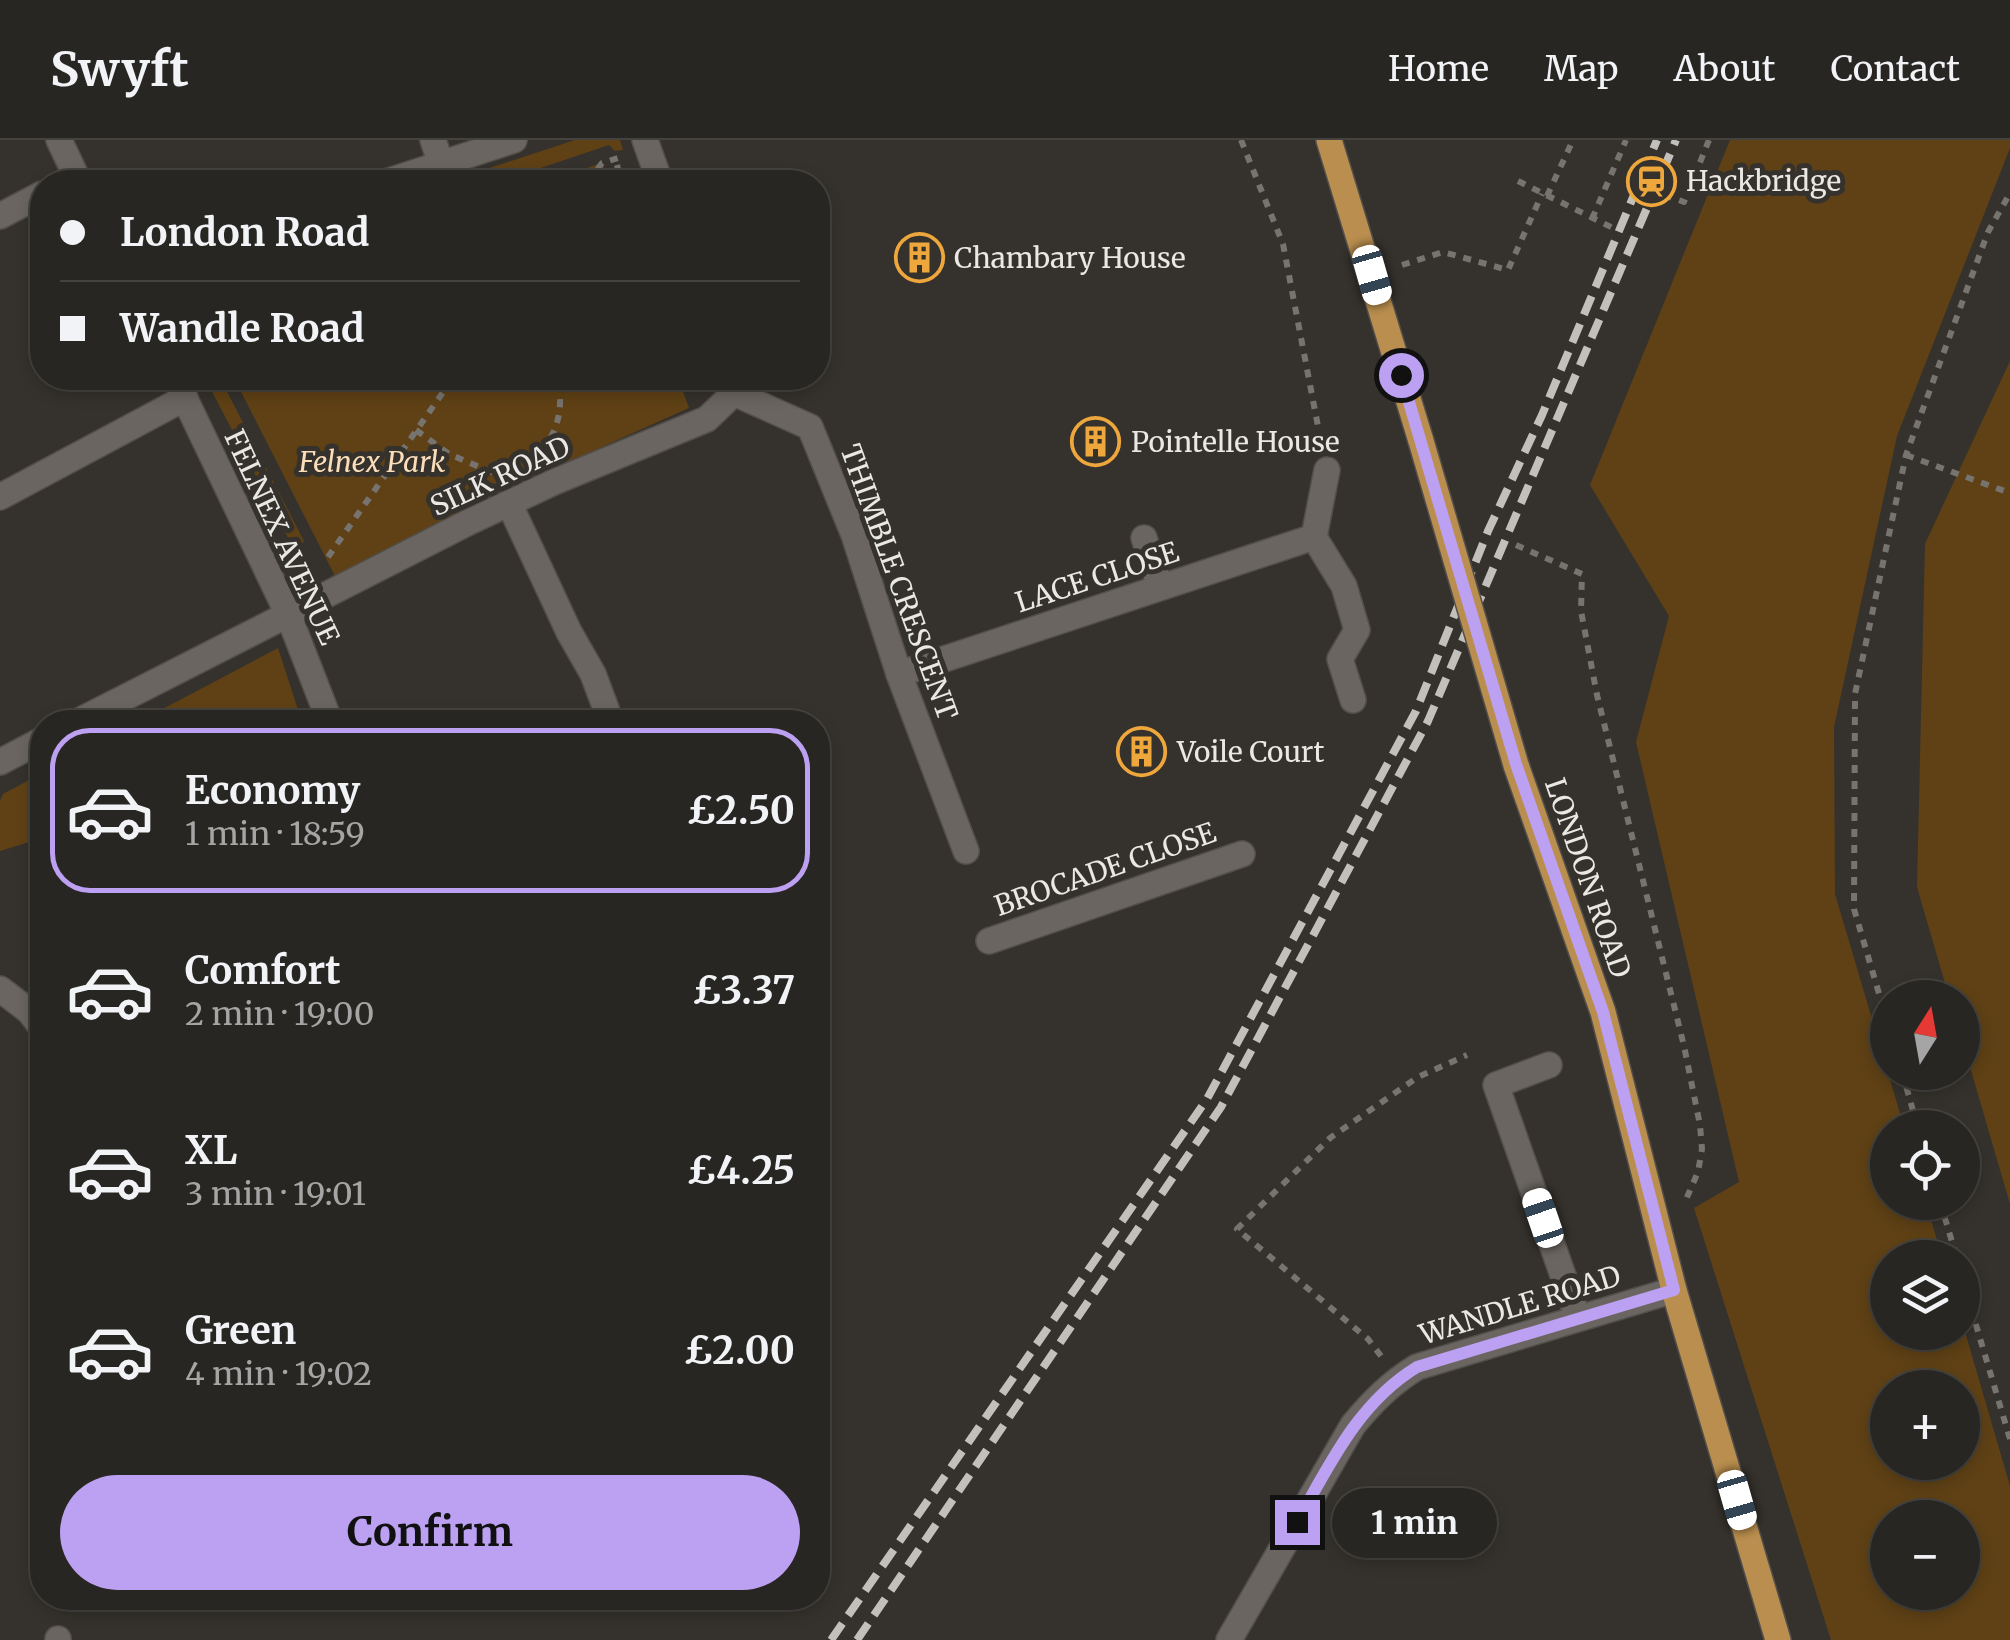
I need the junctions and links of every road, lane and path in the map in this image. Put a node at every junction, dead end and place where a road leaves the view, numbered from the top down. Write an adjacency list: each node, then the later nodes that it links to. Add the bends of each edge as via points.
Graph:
1 (59, 140): 10 (street)
2 (514, 140): 9 (street)
3 (645, 140): 12 (street)
4 (1241, 140): 30 (path, via 1283,244)
5 (1329, 140): 58 (main road, LONDON ROAD, bridge, via 1516,764 1603,1012)
6 (1573, 140): 15 (path)
7 (1626, 140): 19 (path)
8 (1709, 140): 16 (path, via 1684,202)
9 (437, 152): 11 (street)
10 (70, 170)
11 (406, 170)
12 (656, 170)
13 (1518, 182): 15 (path)
14 (2010, 192): 29 (path, via 1988,232)
15 (1544, 195): 19 (path); 21 (path, via 1508,270 1442,252)
16 (1664, 195)
17 (30, 200): 18 (street)
18 (0, 216)
19 (1592, 219): 20 (path)
20 (1613, 228)
21 (1402, 265)
22 (177, 390): 34 (street)
23 (181, 390): 41 (street, FELNEX AVENUE)
24 (444, 390): 28 (path)
25 (559, 390): 32 (path, via 557,425 541,452)
26 (728, 390): 32 (street, SILK ROAD, via 707,419)
27 (741, 390): 42 (street, THIMBLE CRESCENT, via 810,428)
28 (416, 430): 31 (path); 39 (path)
29 (1906, 454): 33 (path); 52 (path, via 1855,694 1854,910)
30 (1327, 470): 36 (street)
31 (496, 474)
32 (554, 482): 35 (street, SILK ROAD)
33 (2010, 493)
34 (0, 497)
35 (510, 503): 41 (street, SILK ROAD); 46 (street)
36 (1314, 536): 40 (street, LACE CLOSE); 43 (street, via 1344,586 1358,630 1340,659)
37 (1144, 538): 40 (street)
38 (1516, 545): 57 (path, via 1582,574 1581,611 1598,695 1700,1125 1698,1172)
39 (320, 568)
40 (1160, 588): 42 (street, LACE CLOSE)
41 (288, 614): 44 (street, SILK ROAD); 45 (street, FELNEX AVENUE)
42 (899, 674): 49 (street, THIMBLE CRESCENT)
43 (1353, 700)
44 (101, 710)
45 (325, 710)
46 (606, 710)
47 (30, 746): 48 (street)
48 (0, 762)
49 (966, 851)
50 (1242, 854): 51 (street, BROCADE CLOSE)
51 (988, 941)
52 (1875, 980)
53 (0, 990): 54 (street)
54 (30, 1011)
55 (1467, 1055): 61 (path, via 1418,1077 1330,1138 1236,1229 1368,1339)
56 (1549, 1064): 59 (street, via 1496,1084)
57 (1683, 1206)
58 (1674, 1290): 59 (street, WANDLE ROAD); 64 (main road, LONDON ROAD)
59 (1578, 1318): 61 (street, WANDLE ROAD)
60 (1980, 1338): 62 (path)
61 (1399, 1378): 63 (street, WANDLE ROAD, via 1353,1425)
62 (2010, 1438)
63 (1229, 1640)
64 (1778, 1640)

